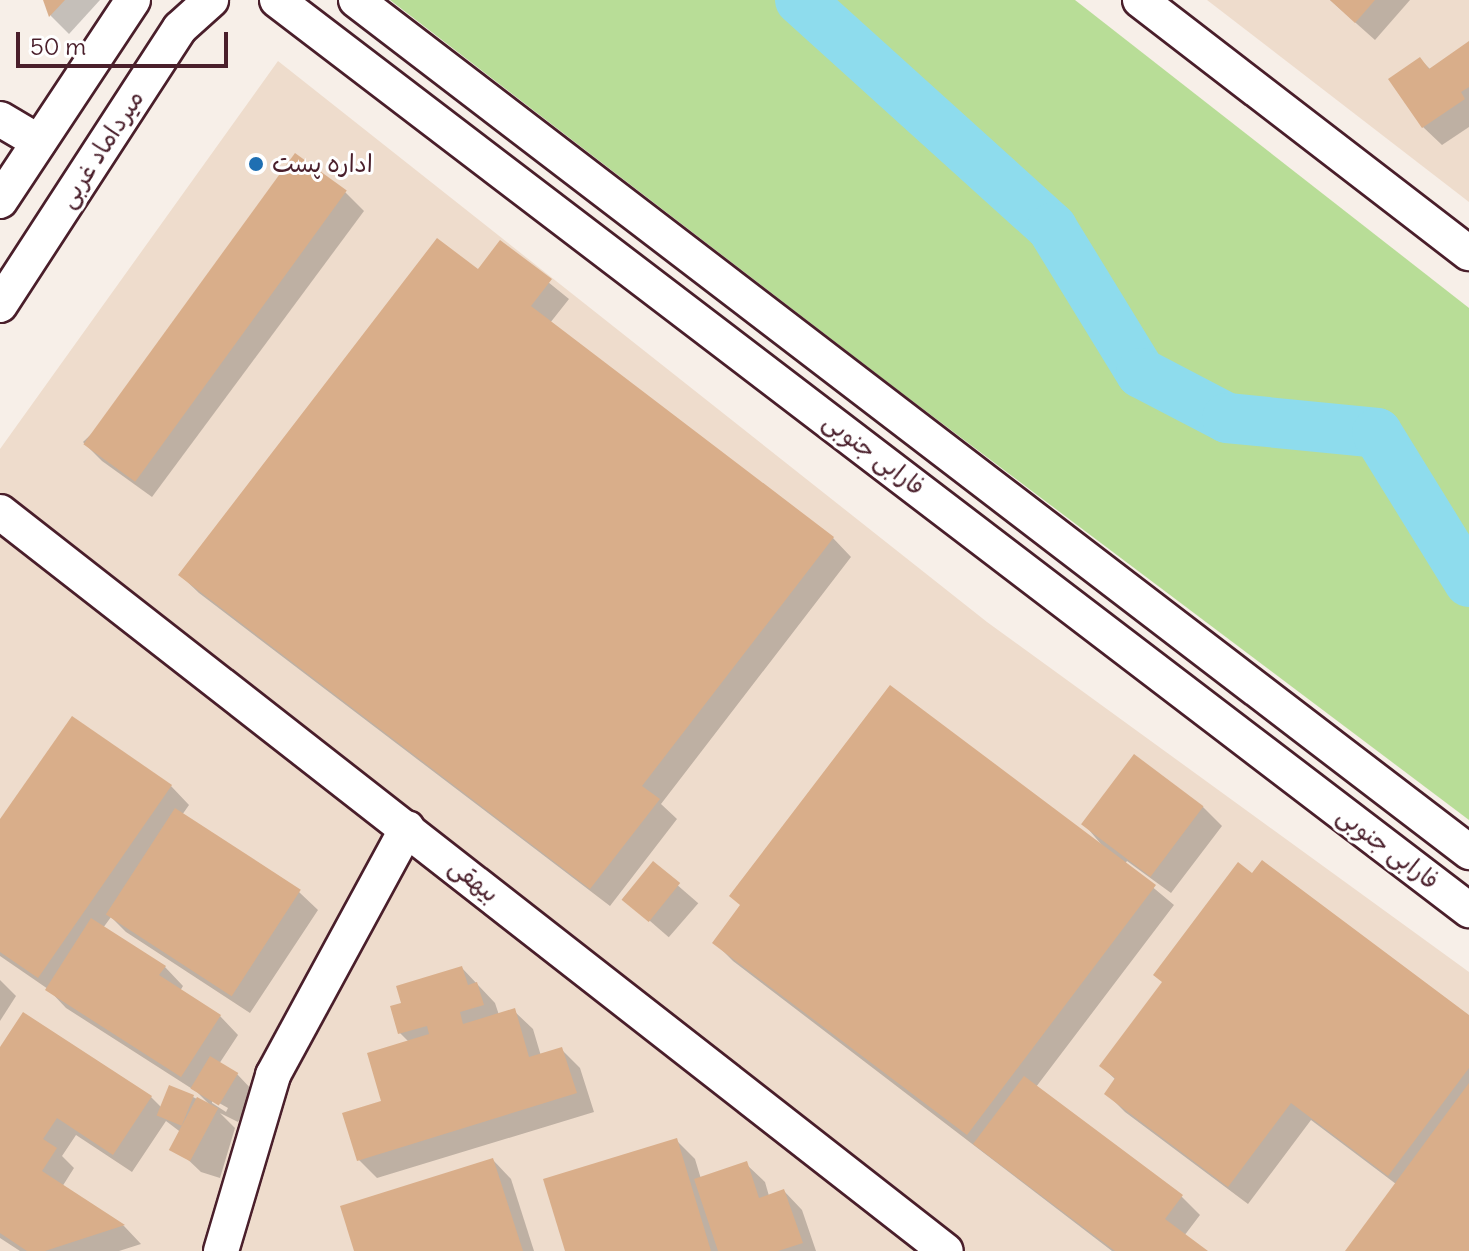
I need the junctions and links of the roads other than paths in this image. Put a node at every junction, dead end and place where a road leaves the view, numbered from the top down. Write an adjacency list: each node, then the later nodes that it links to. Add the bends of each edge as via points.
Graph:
1 (133, 0): 7 (street)
2 (211, 0): 10 (street, میرداماد غربی, via 180,28)
3 (277, 0): 14 (street, فارابی جنوبی)
4 (356, 0): 13 (street, فارابی جنوبی)
5 (1140, 0): 9 (street)
6 (0, 119): 7 (street)
7 (39, 142): 8 (street)
8 (0, 201)
9 (1469, 253)
10 (0, 305)
11 (0, 512): 12 (street, بیهقی)
12 (407, 828): 15 (street, via 273,1075); 16 (street, بیهقی)
13 (1469, 852)
14 (1469, 910)
15 (221, 1251)
16 (946, 1251)

